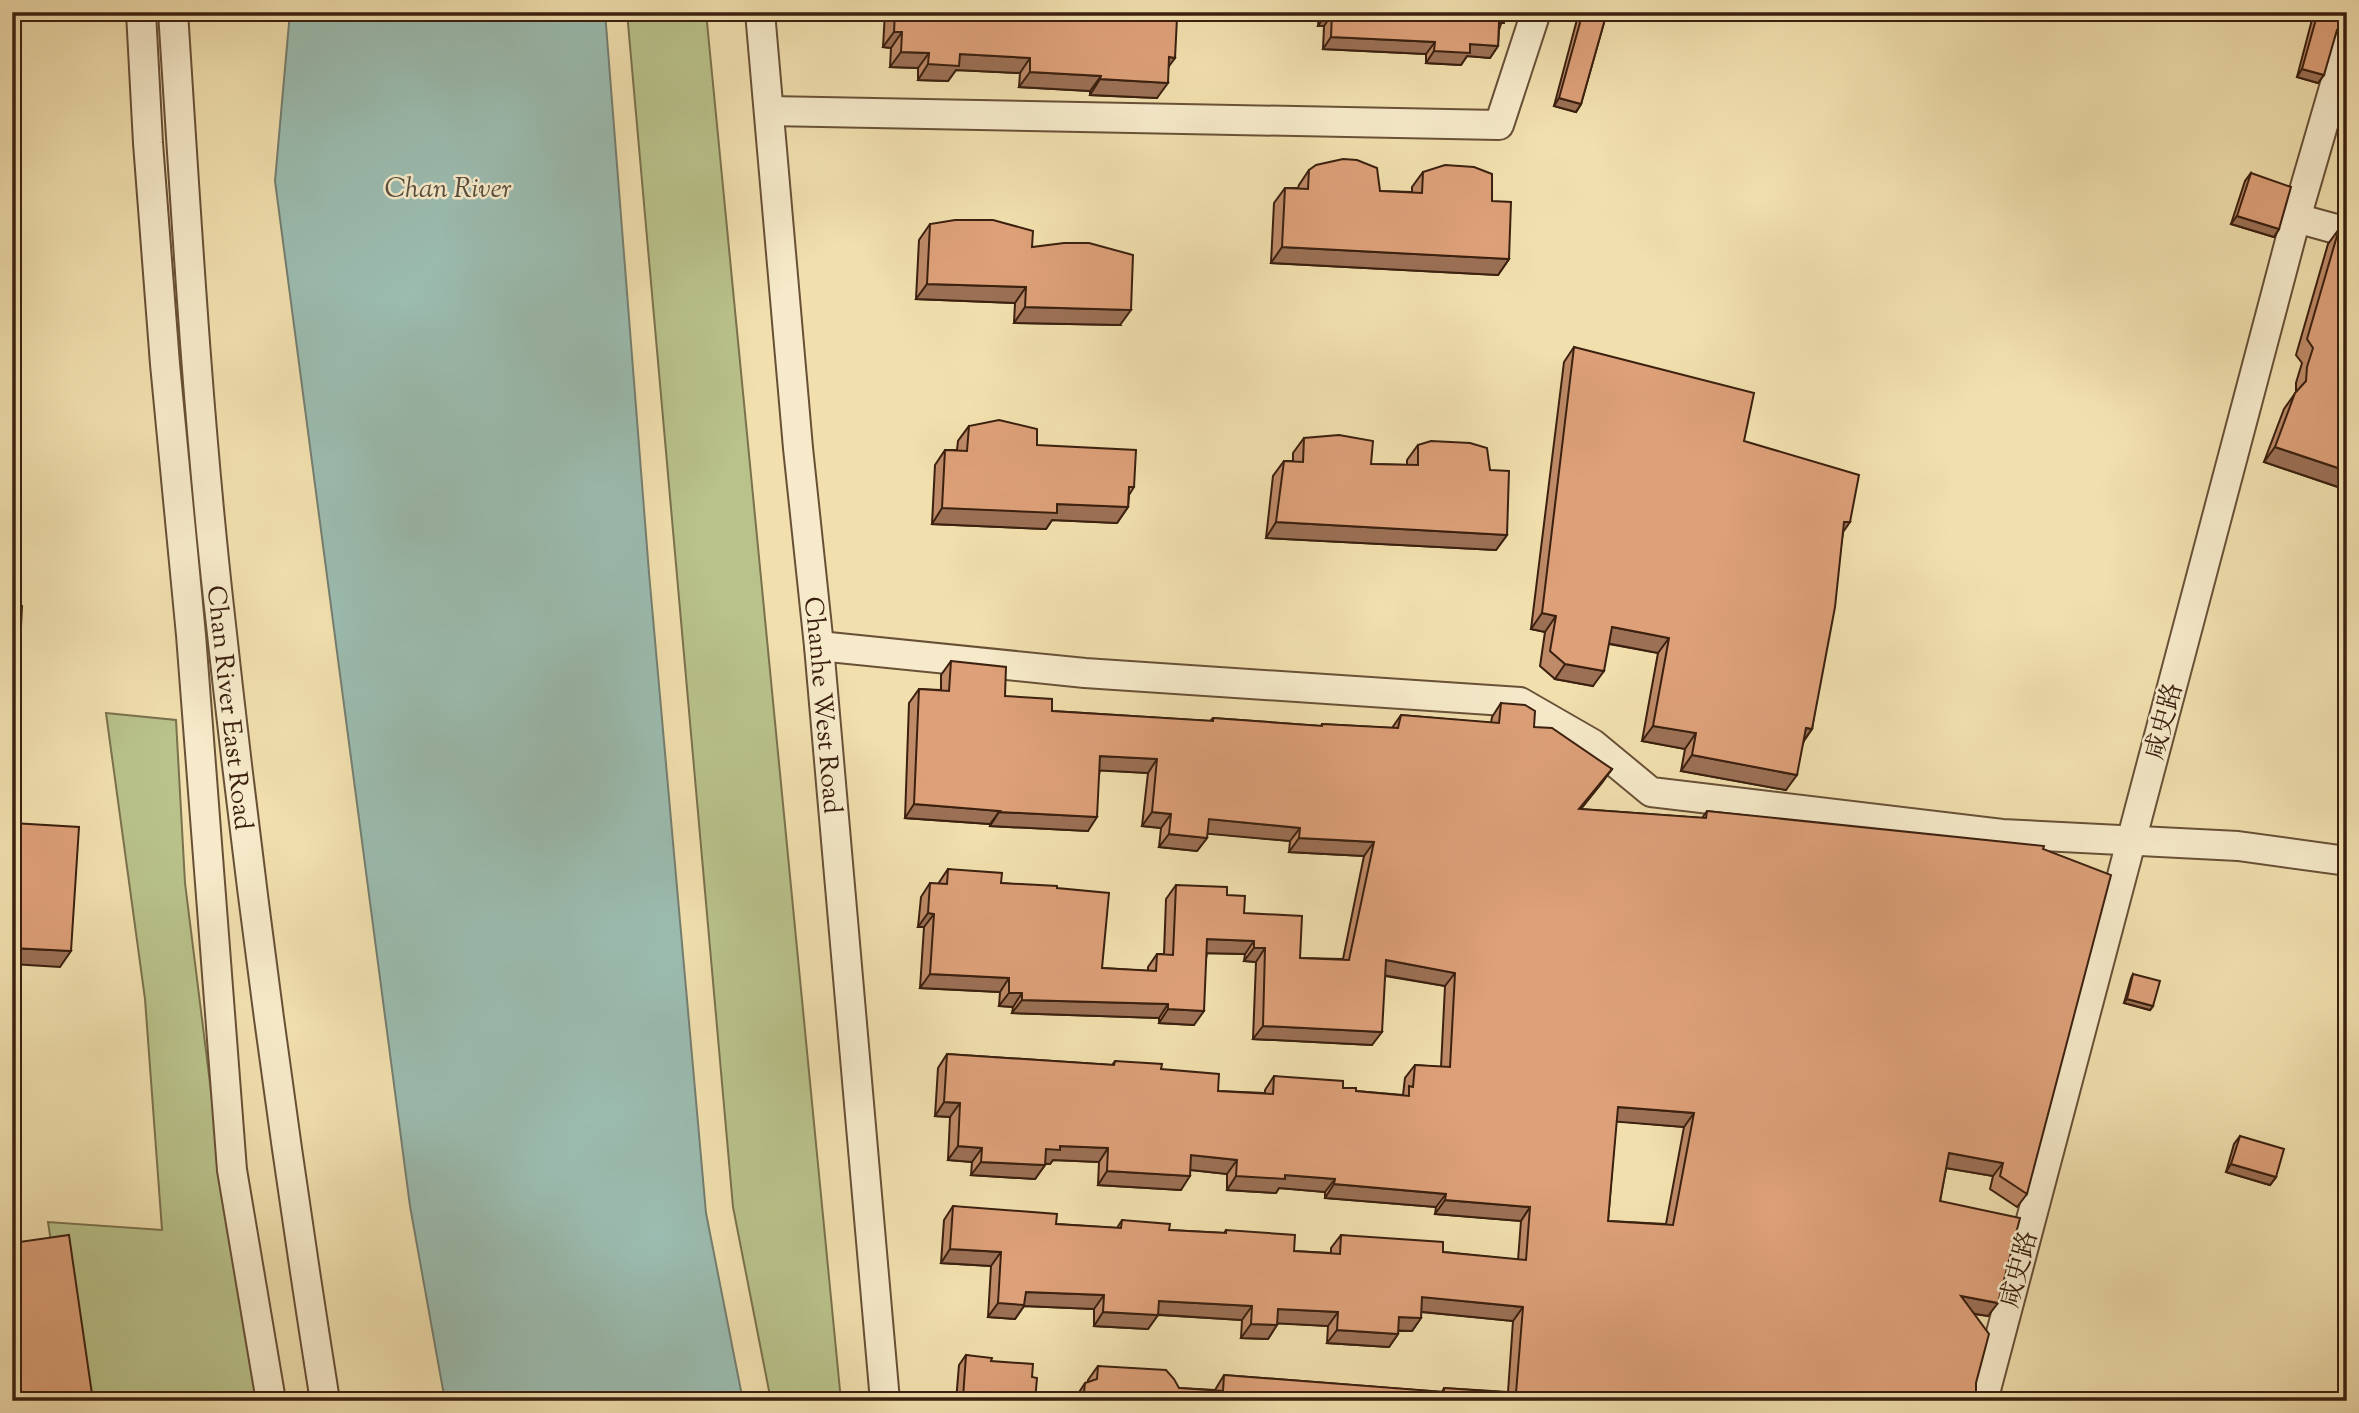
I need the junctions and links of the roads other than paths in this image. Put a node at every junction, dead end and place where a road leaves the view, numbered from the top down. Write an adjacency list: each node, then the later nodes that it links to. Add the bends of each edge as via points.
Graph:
1 (141, 12): 12 (street, Chan River East Road, via 159,295 191,635 232,1170)
2 (173, 12): 13 (street, Chan River East Road, via 219,606 281,1105)
3 (760, 12): 6 (street, Chanhe West Road)
4 (1536, 12): 6 (street, via 1499,125)
5 (2347, 43): 7 (street, 咸史路)
6 (769, 111): 9 (street, Chanhe West Road)
7 (2296, 218): 8 (street); 10 (street, 咸史路)
8 (2347, 232)
9 (819, 646): 10 (street, via 1085,673 1520,702 1593,744 1651,792 2002,834); 14 (street, Chanhe West Road)
10 (2131, 839): 11 (street, via 2238,846); 15 (street, 咸史路)
11 (2347, 861)
12 (271, 1401)
13 (325, 1401)
14 (885, 1401)
15 (1983, 1401)

